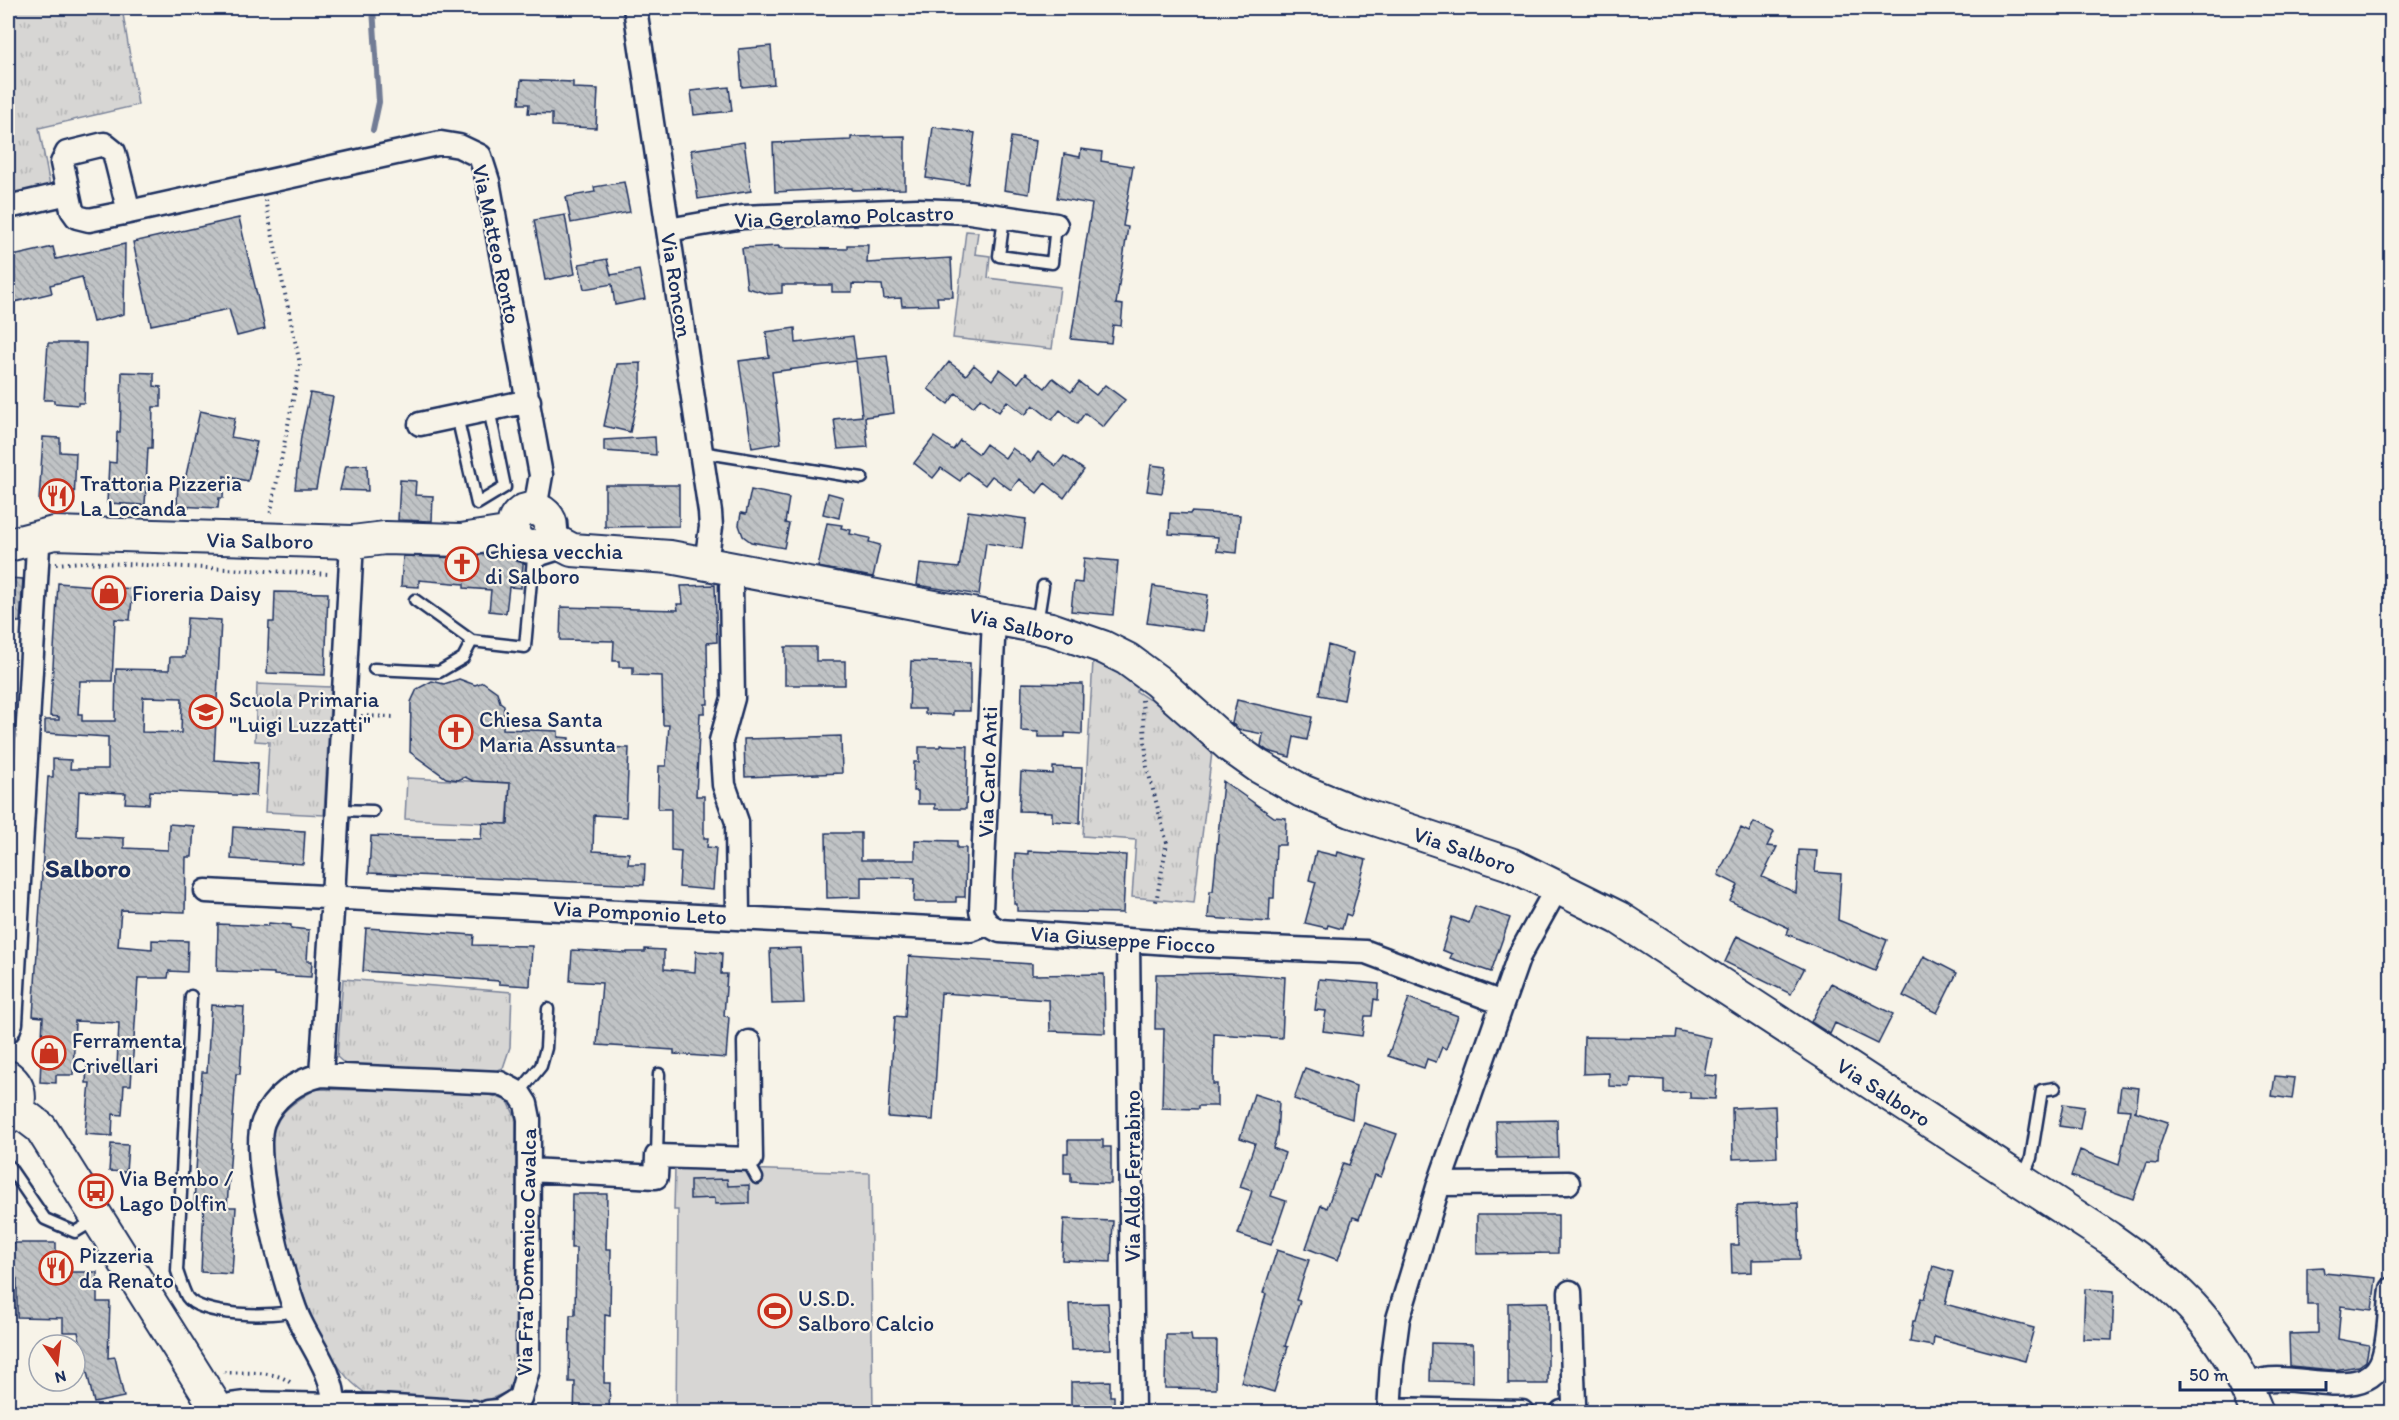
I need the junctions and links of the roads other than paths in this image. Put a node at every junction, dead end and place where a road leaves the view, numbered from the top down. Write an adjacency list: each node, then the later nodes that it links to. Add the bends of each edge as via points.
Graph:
1 (635, 8): 7 (street, Via Roncon)
2 (68, 193): 3 (street); 4 (street, Via Matteo Ronto, via 77,217 89,220); 4 (street, Via Matteo Ronto, via 62,163 67,153 104,144 114,152)
3 (8, 207)
4 (129, 212): 8 (street, Via Matteo Ronto, via 441,143 459,146 480,156 488,181)
5 (1004, 218): 6 (street, Via Gerolamo Polcastro); 6 (lane, via 999,256 1052,262); 7 (street, Via Gerolamo Polcastro, via 917,210 743,217)
6 (1056, 225)
7 (668, 230): 12 (street, Via Roncon)
8 (529, 400): 9 (street); 14 (street, Via Matteo Ronto, via 540,474)
9 (489, 408): 10 (street); 10 (lane, via 505,487 477,504)
10 (457, 416): 11 (street)
11 (420, 424)
12 (701, 452): 13 (lane); 18 (street, Via Roncon)
13 (862, 478)
14 (535, 509): 17 (street, via 523,510 513,526)
15 (21, 541): 16 (street, Via Salboro, via 64,533); 36 (street, via 38,547)
16 (352, 542): 17 (street, Via Salboro, via 385,538 469,539); 25 (street)
17 (540, 547): 18 (street, Via Salboro, via 670,557); 23 (lane, via 525,647)
18 (720, 566): 21 (street, Via Salboro); 30 (street, Via Pomponio Leto, via 730,587 733,698 721,741 724,785 737,822)
19 (1043, 586): 22 (lane)
20 (415, 600): 23 (lane)
21 (994, 618): 22 (street, Via Salboro); 31 (street, Via Carlo Anti, via 981,910)
22 (1036, 626): 27 (street, Via Salboro, via 1127,659 1230,746 1302,791 1510,864)
23 (472, 641): 24 (lane, via 463,658 439,672)
24 (374, 669)
25 (338, 810): 26 (lane); 29 (street)
26 (373, 811)
27 (1558, 886): 34 (street, via 1520,956); 47 (street, Via Salboro, via 1619,918)
28 (206, 891): 29 (street, Via Pomponio Leto)
29 (333, 897): 30 (street, Via Pomponio Leto); 39 (street)
30 (738, 917): 31 (street, Via Giuseppe Fiocco, via 971,930)
31 (987, 924): 32 (street, Via Giuseppe Fiocco, via 1000,931)
32 (1128, 940): 34 (street, Via Giuseppe Fiocco, via 1366,952); 60 (street, Via Aldo Ferrabino)
33 (191, 996): 53 (lane, via 177,1271 188,1298 206,1309 273,1315)
34 (1502, 1003): 49 (street)
35 (548, 1009): 42 (lane, via 541,1066)
36 (8, 1031)
37 (749, 1042): 44 (street, via 754,1168)
38 (659, 1074): 44 (lane)
39 (321, 1075): 42 (street, via 500,1083); 53 (street, via 305,1079 272,1104 259,1146 280,1261)
40 (8, 1077): 43 (street, via 18,1089 19,1102)
41 (2055, 1088): 47 (lane, via 2042,1090 2031,1158)
42 (519, 1093): 46 (street, Via Fra' Domenico Cavalca, via 529,1119)
43 (12, 1113): 50 (street, via 41,1128)
44 (657, 1156): 46 (street, via 656,1177)
45 (8, 1165): 50 (lane, via 45,1219 75,1232)
46 (530, 1170): 59 (street, Via Fra' Domenico Cavalca, via 528,1370 520,1398)
47 (2022, 1181): 54 (street, Via Salboro, via 2146,1263 2180,1293 2217,1336)
48 (1568, 1183): 49 (street)
49 (1439, 1184): 56 (street, via 1398,1319)
50 (98, 1218): 57 (street)
51 (2391, 1289): 54 (street, via 2384,1355 2373,1375 2360,1382 2345,1383 2262,1380)
52 (1570, 1292): 62 (street, via 1574,1403 1571,1410)
53 (295, 1310): 55 (street, via 328,1374)
54 (2252, 1400)
55 (334, 1405): 57 (street, via 246,1402); 58 (street)
56 (1389, 1411): 61 (street)
57 (219, 1412)
58 (474, 1413)
59 (488, 1413)
60 (1133, 1413)
61 (1522, 1413)
62 (1562, 1413)

